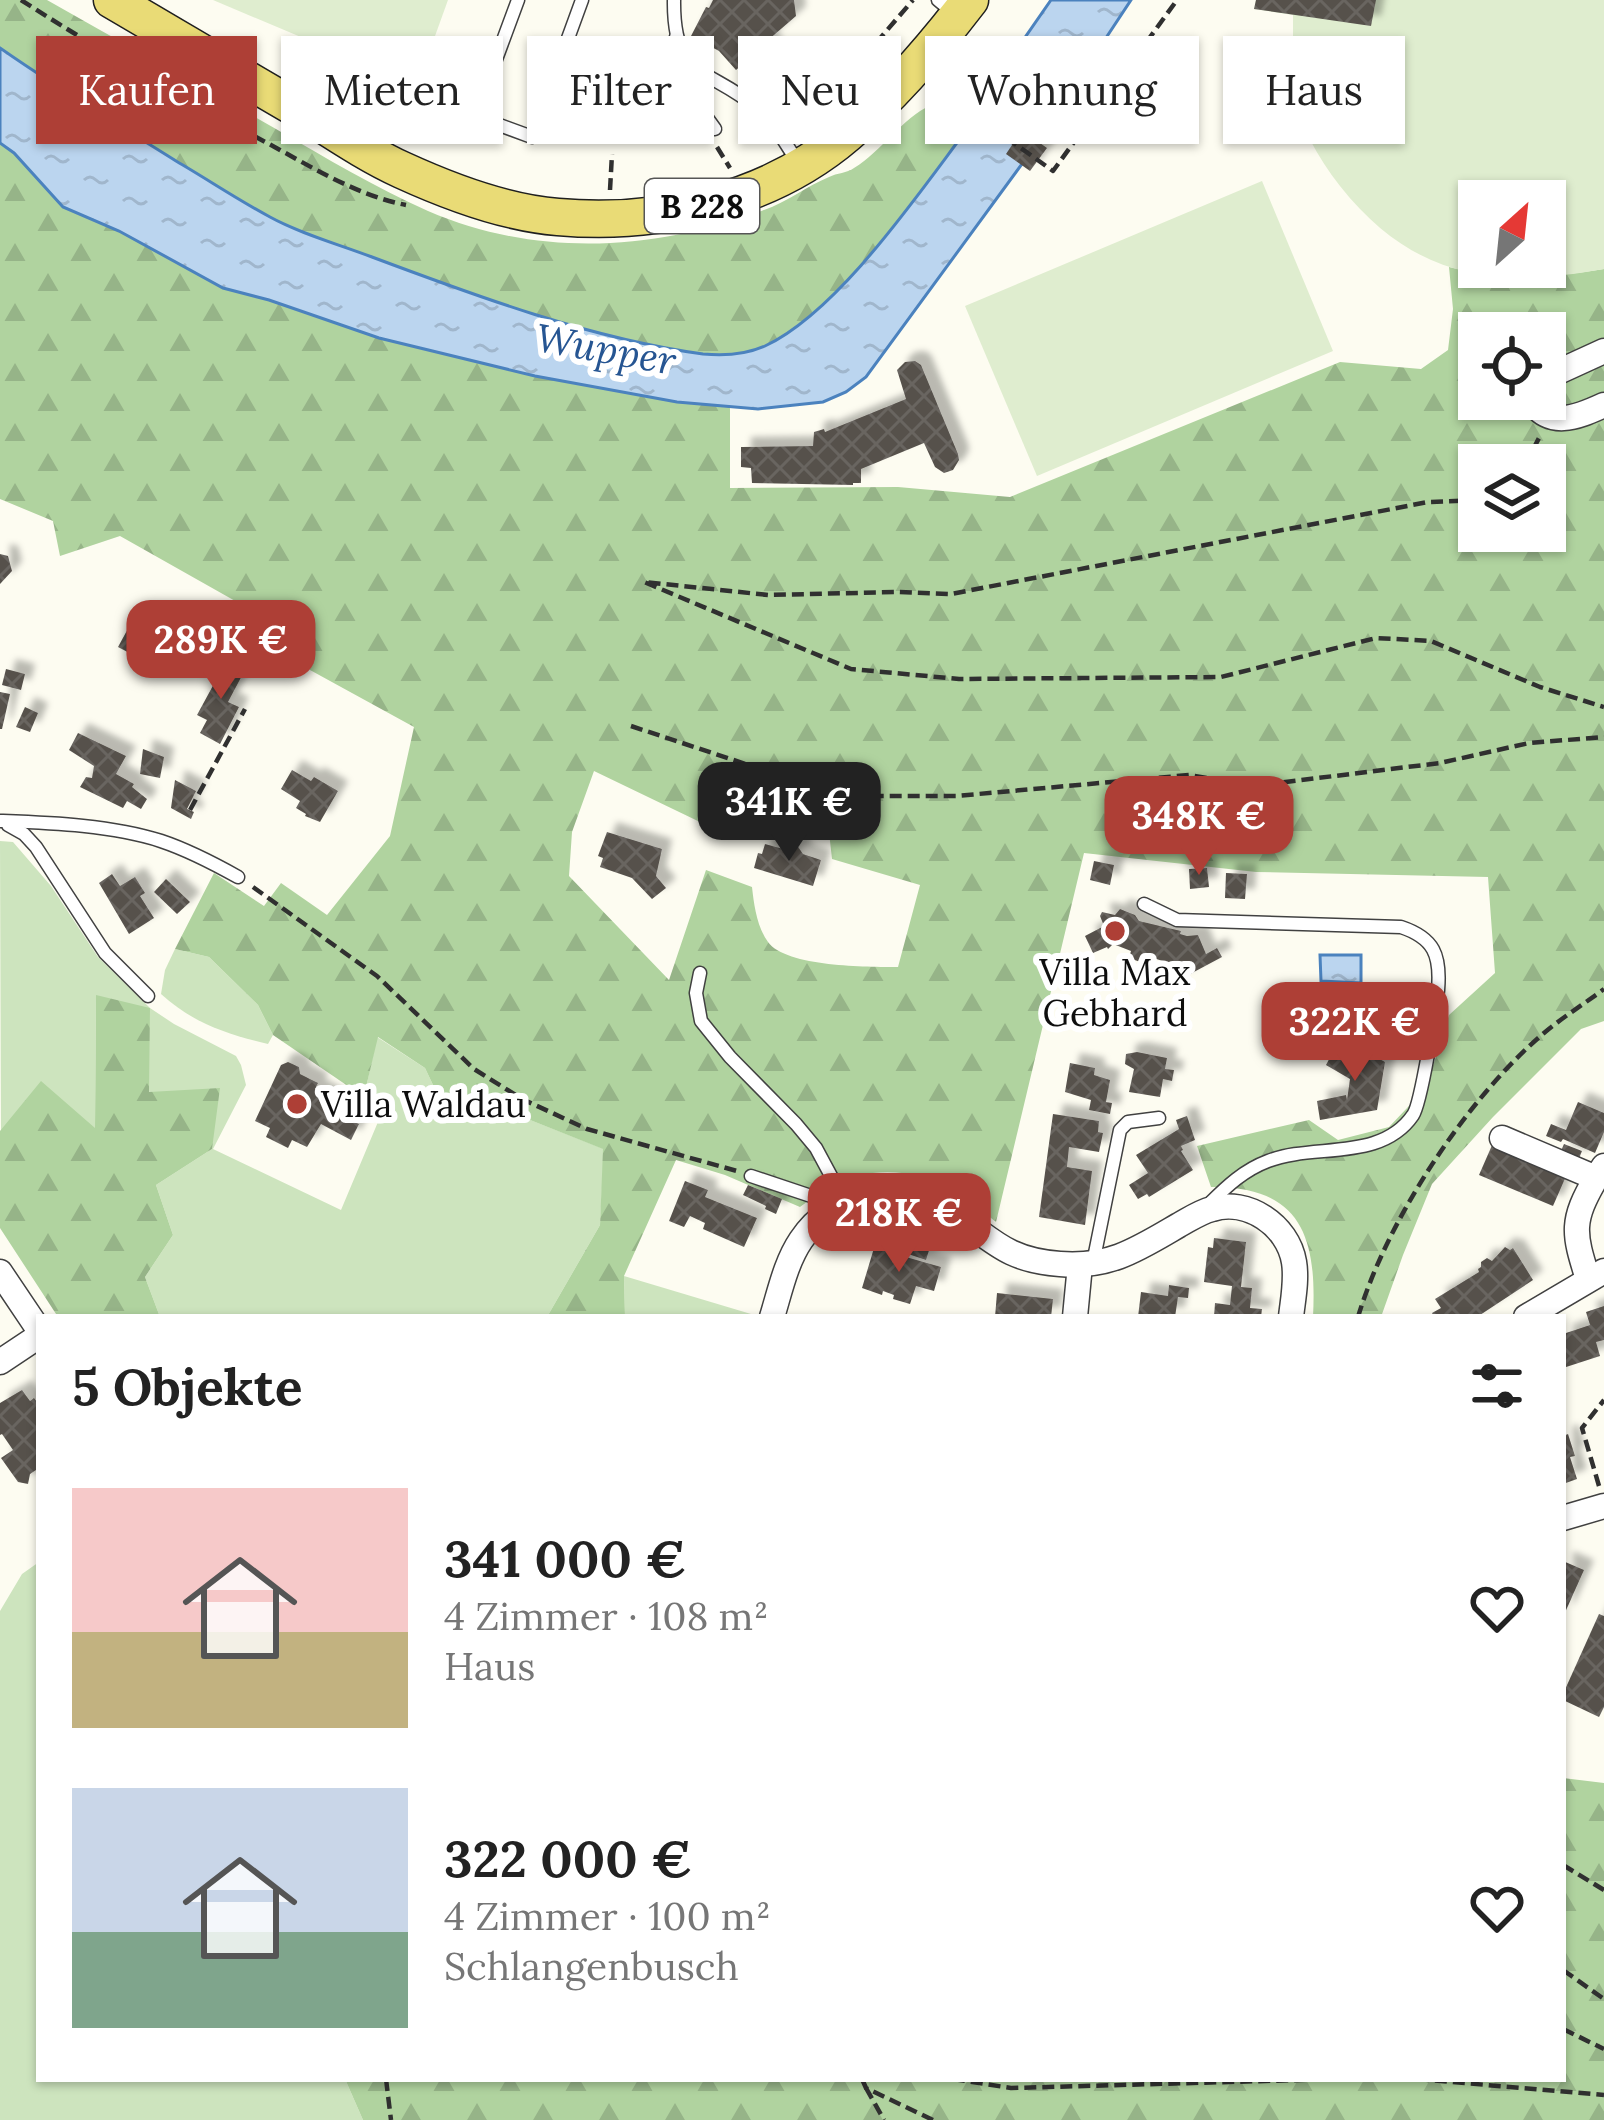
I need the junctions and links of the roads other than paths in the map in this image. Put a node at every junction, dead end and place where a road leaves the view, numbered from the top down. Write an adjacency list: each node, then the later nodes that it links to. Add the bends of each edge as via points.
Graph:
1 (112, 0): 8 (main road, B 228, via 397,168 521,211 671,214 746,193)
2 (518, 0): 3 (lane, via 475,116 532,137)
3 (582, 0)
4 (674, 0): 6 (lane)
5 (955, 5): 8 (main road, B 228, via 911,69 845,136)
6 (677, 32): 7 (lane); 8 (lane, via 694,70 765,114)
7 (676, 36)
8 (802, 166)
9 (1604, 351): 10 (street)
10 (1566, 368)
11 (1604, 405): 12 (street)
12 (1566, 419)
13 (1, 821): 14 (lane, via 120,831); 17 (lane, via 36,847 105,953)
14 (238, 877)
15 (1144, 904): 23 (lane, via 1177,920 1401,927 1422,934 1438,955 1416,1112 1396,1134 1270,1160 1238,1176)
16 (700, 973): 22 (lane, via 701,1021 816,1148)
17 (148, 996)
18 (1159, 1118): 24 (lane, via 1120,1130)
19 (1502, 1138): 20 (street)
20 (1600, 1172): 26 (street, via 1579,1208 1575,1239)
21 (751, 1175): 22 (lane)
22 (846, 1203): 24 (street, via 904,1192 946,1208 1014,1256); 27 (street, via 798,1243)
23 (1200, 1213): 24 (street, via 1122,1257); 29 (street, via 1237,1206 1274,1226 1294,1263)
24 (1086, 1265): 28 (street)
25 (0, 1272): 31 (street)
26 (1596, 1275): 30 (street)
27 (773, 1314)
28 (1076, 1314)
29 (1291, 1314)
30 (1531, 1314)
31 (36, 1328)
32 (36, 1335): 33 (street)
33 (0, 1362)
34 (1604, 1504): 35 (street)
35 (1566, 1517)

